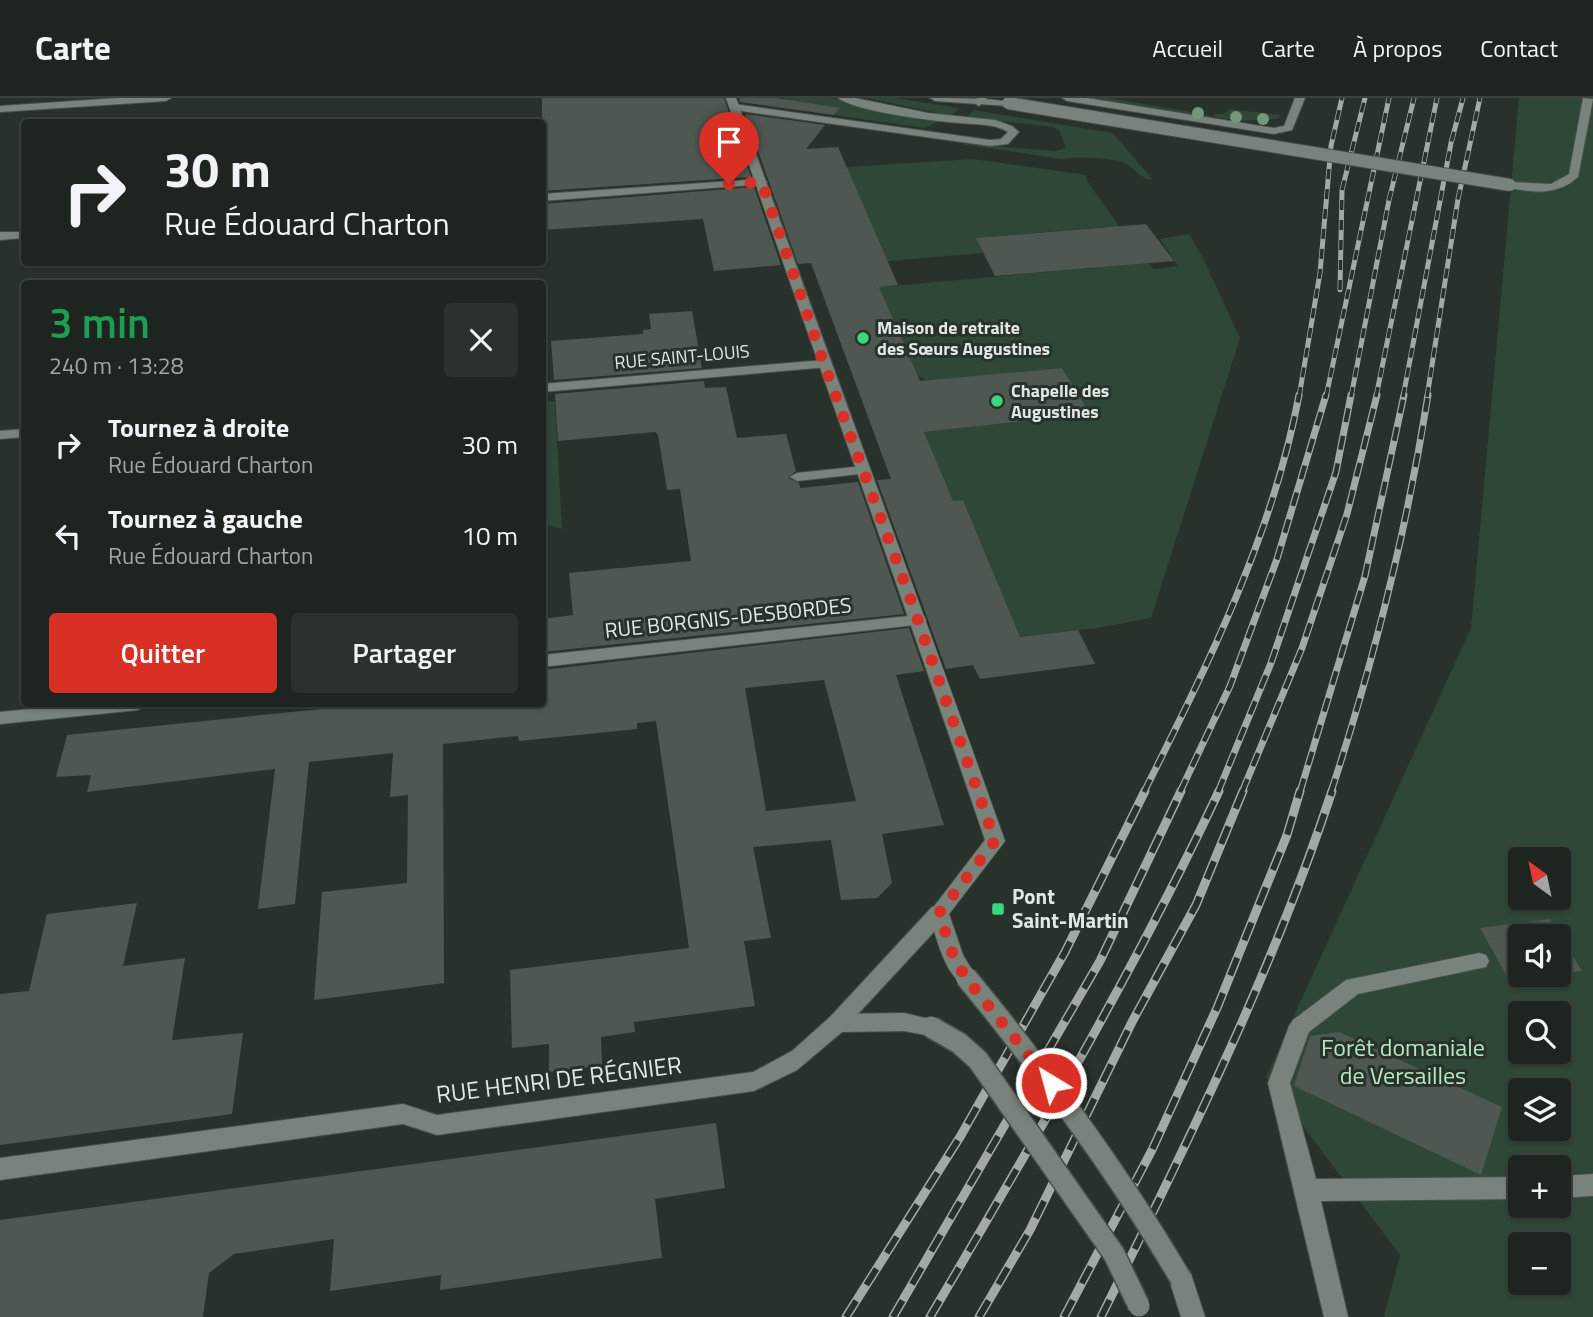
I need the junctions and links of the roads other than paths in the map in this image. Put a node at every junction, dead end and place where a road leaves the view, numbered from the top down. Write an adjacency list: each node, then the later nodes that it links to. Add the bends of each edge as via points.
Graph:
1 (166, 98): 9 (street)
2 (843, 98): 8 (street, via 984,122 1014,132 1004,142 990,143)
3 (935, 98): 7 (street)
4 (1067, 98): 5 (street, via 1274,131 1288,128)
5 (1300, 98)
6 (1588, 98): 7 (street, bridge, via 1574,175 1547,190)
7 (980, 100)
8 (732, 103): 10 (street)
9 (0, 109)
10 (761, 182): 11 (street); 14 (street)
11 (546, 198)
12 (21, 235): 13 (street)
13 (0, 236)
14 (824, 364): 15 (street, RUE SAINT-LOUIS); 18 (street)
15 (546, 388)
16 (21, 433): 17 (street)
17 (0, 435)
18 (863, 470): 19 (street); 20 (street)
19 (797, 477)
20 (918, 621): 21 (street, RUE BORGNIS-DESBORDES); 24 (street, RUE HENRI DE RÉGNIER, via 995,841)
21 (546, 660)
22 (108, 707): 23 (street)
23 (0, 718)
24 (939, 913): 26 (street, RUE HENRI DE RÉGNIER); 33 (street, bridge, via 966,978 1108,1162 1181,1279)
25 (1479, 961): 31 (street, via 1353,986 1300,1026 1279,1083)
26 (836, 1023): 27 (street, RUE HENRI DE RÉGNIER, via 785,1069 754,1081 437,1125 403,1114); 32 (street, bridge, via 904,1022 931,1027 978,1060 1114,1254)
27 (0, 1169)
28 (1593, 1185): 29 (street)
29 (1571, 1186)
30 (1508, 1188): 31 (street)
31 (1307, 1190): 34 (street)
32 (1140, 1312)
33 (1192, 1317)
34 (1336, 1317)

